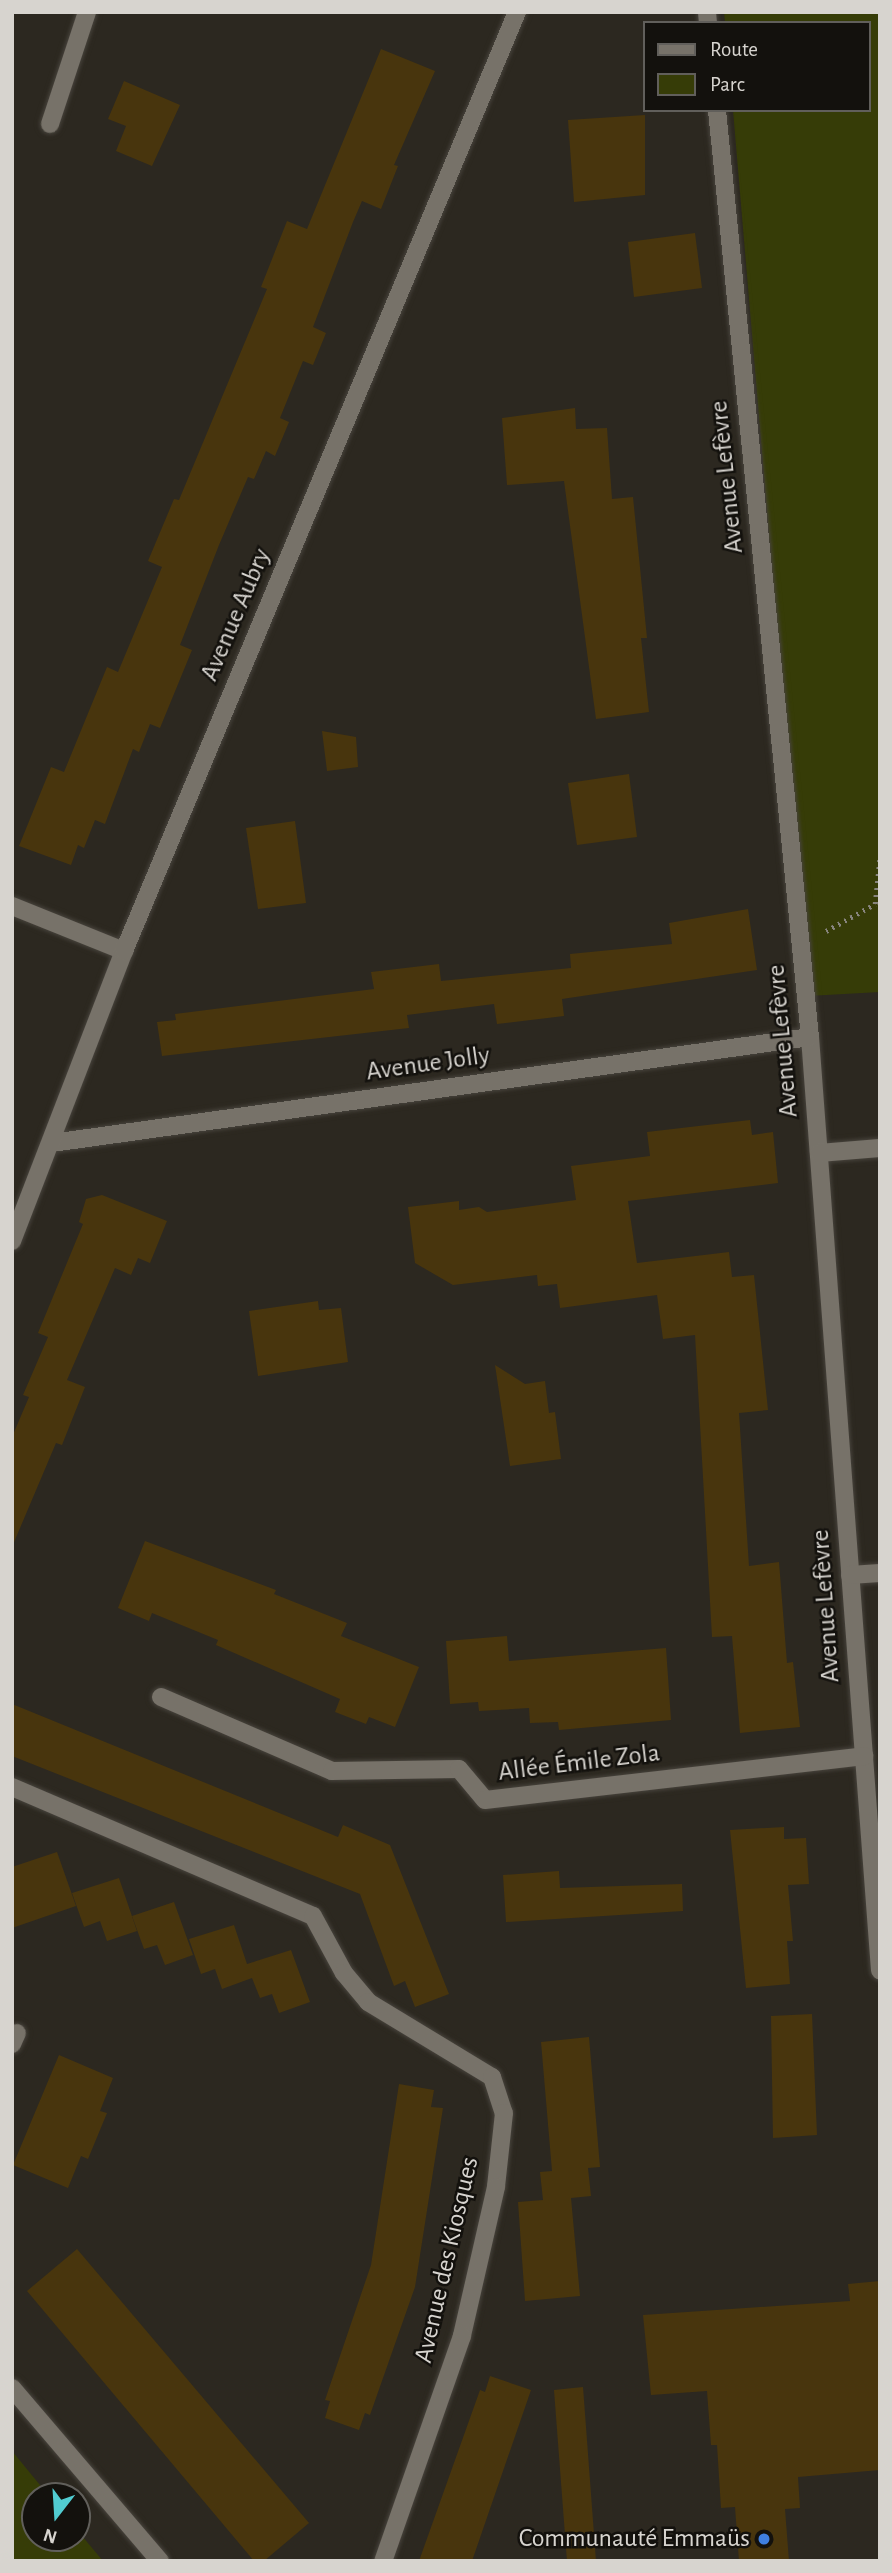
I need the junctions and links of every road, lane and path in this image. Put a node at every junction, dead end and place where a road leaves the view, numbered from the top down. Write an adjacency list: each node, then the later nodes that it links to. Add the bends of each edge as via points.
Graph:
1 (87, 12): 4 (street)
2 (517, 12): 8 (street, Avenue Aubry)
3 (717, 112): 9 (street, Avenue Lefèvre)
4 (50, 124)
5 (880, 856): 7 (path, via 875,904)
6 (12, 906): 8 (street)
7 (815, 937)
8 (124, 951): 10 (street, Avenue Aubry)
9 (810, 1037): 10 (street, Avenue Jolly); 12 (street, Avenue Lefèvre)
10 (52, 1143): 13 (street, Avenue Aubry)
11 (880, 1148): 12 (street)
12 (819, 1153): 15 (street, Avenue Lefèvre)
13 (12, 1241)
14 (880, 1573): 15 (street)
15 (850, 1575): 17 (street, Avenue Lefèvre)
16 (161, 1697): 17 (street, Allée Émile Zola, via 332,1771 458,1769 485,1800)
17 (864, 1756): 19 (street, Avenue Lefèvre)
18 (12, 1787): 23 (street, Avenue des Kiosques, via 313,1916 344,1973 368,2002 492,2077 504,2113 496,2187 462,2336)
19 (876, 1871): 20 (street, Avenue Lefèvre)
20 (880, 1970)
21 (12, 2388): 22 (street)
22 (160, 2561)
23 (383, 2561)

